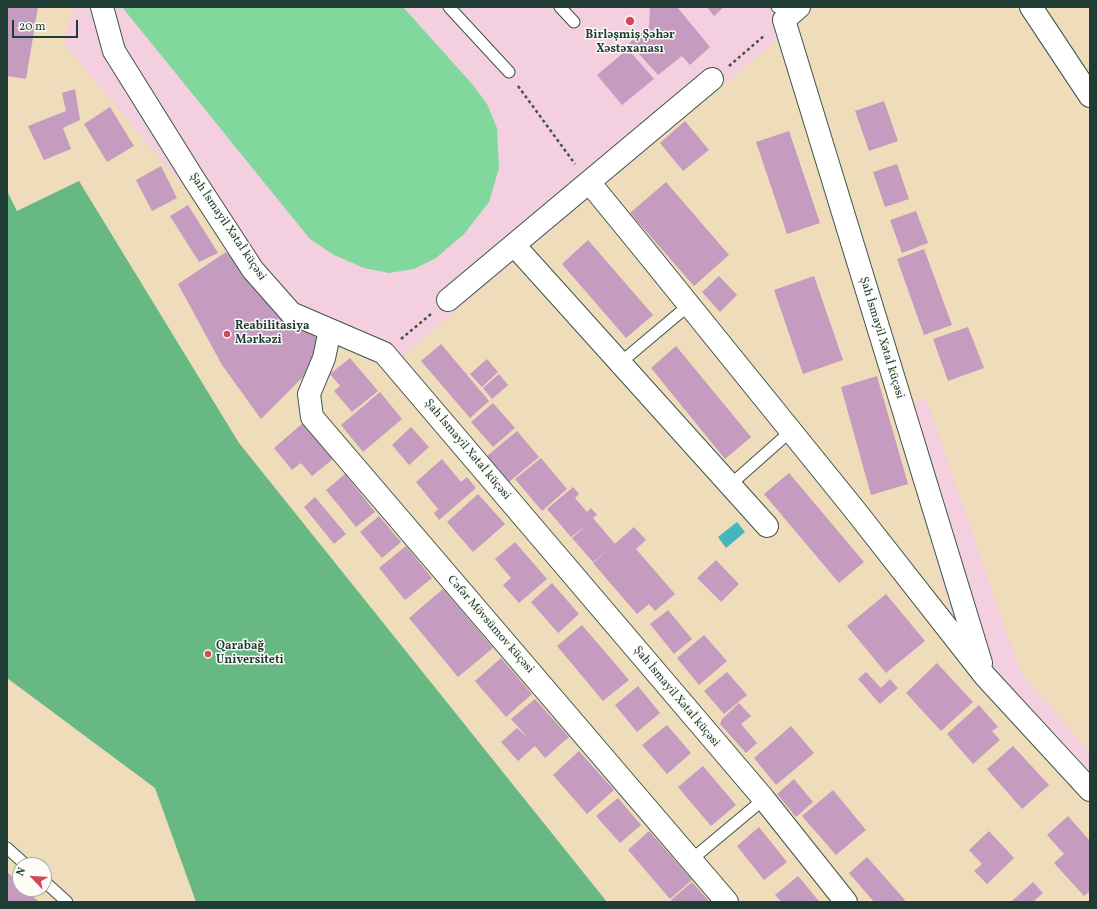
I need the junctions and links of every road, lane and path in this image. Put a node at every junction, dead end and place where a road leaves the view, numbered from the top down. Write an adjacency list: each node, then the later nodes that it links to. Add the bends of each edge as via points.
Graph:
1 (102, 7): 14 (street, Şah İsmayil Xətaİ küçəsi, via 114,51 253,270 290,313)
2 (449, 7): 7 (lane)
3 (560, 7): 6 (lane)
4 (1031, 7): 9 (street)
5 (788, 12): 8 (path); 20 (street, Şah İsmayil Xətaİ küçəsi)
6 (574, 22)
7 (509, 72): 10 (path)
8 (712, 79): 10 (street)
9 (1090, 96)
10 (589, 182): 11 (street); 13 (street, Şah İsmayil Xətaİ küçəsi)
11 (514, 245): 12 (street); 16 (street)
12 (448, 300): 15 (path)
13 (689, 305): 16 (lane); 17 (street, Şah İsmayil Xətaİ küçəsi)
14 (330, 330): 15 (street, Şah İsmayil Xətaİ küçəsi); 25 (street, Cəfər Mövsümov küçəsi, via 324,358 309,394 312,417)
15 (384, 353): 22 (street, Şah İsmayil Xətaİ küçəsi)
16 (620, 363): 18 (street)
17 (791, 431): 18 (lane); 20 (street, Şah İsmayil Xətaİ küçəsi)
18 (730, 485): 19 (street)
19 (767, 526)
20 (985, 676): 21 (street, Şah İsmayil Xətaİ küçəsi)
21 (1090, 790)
22 (764, 799): 25 (lane); 29 (street, Şah İsmayil Xətaİ küçəsi)
23 (7, 848): 24 (lane)
24 (17, 857)
25 (691, 860): 28 (street, Cəfər Mövsümov küçəsi)
26 (52, 888): 27 (lane)
27 (67, 902)
28 (727, 902)
29 (846, 902)

